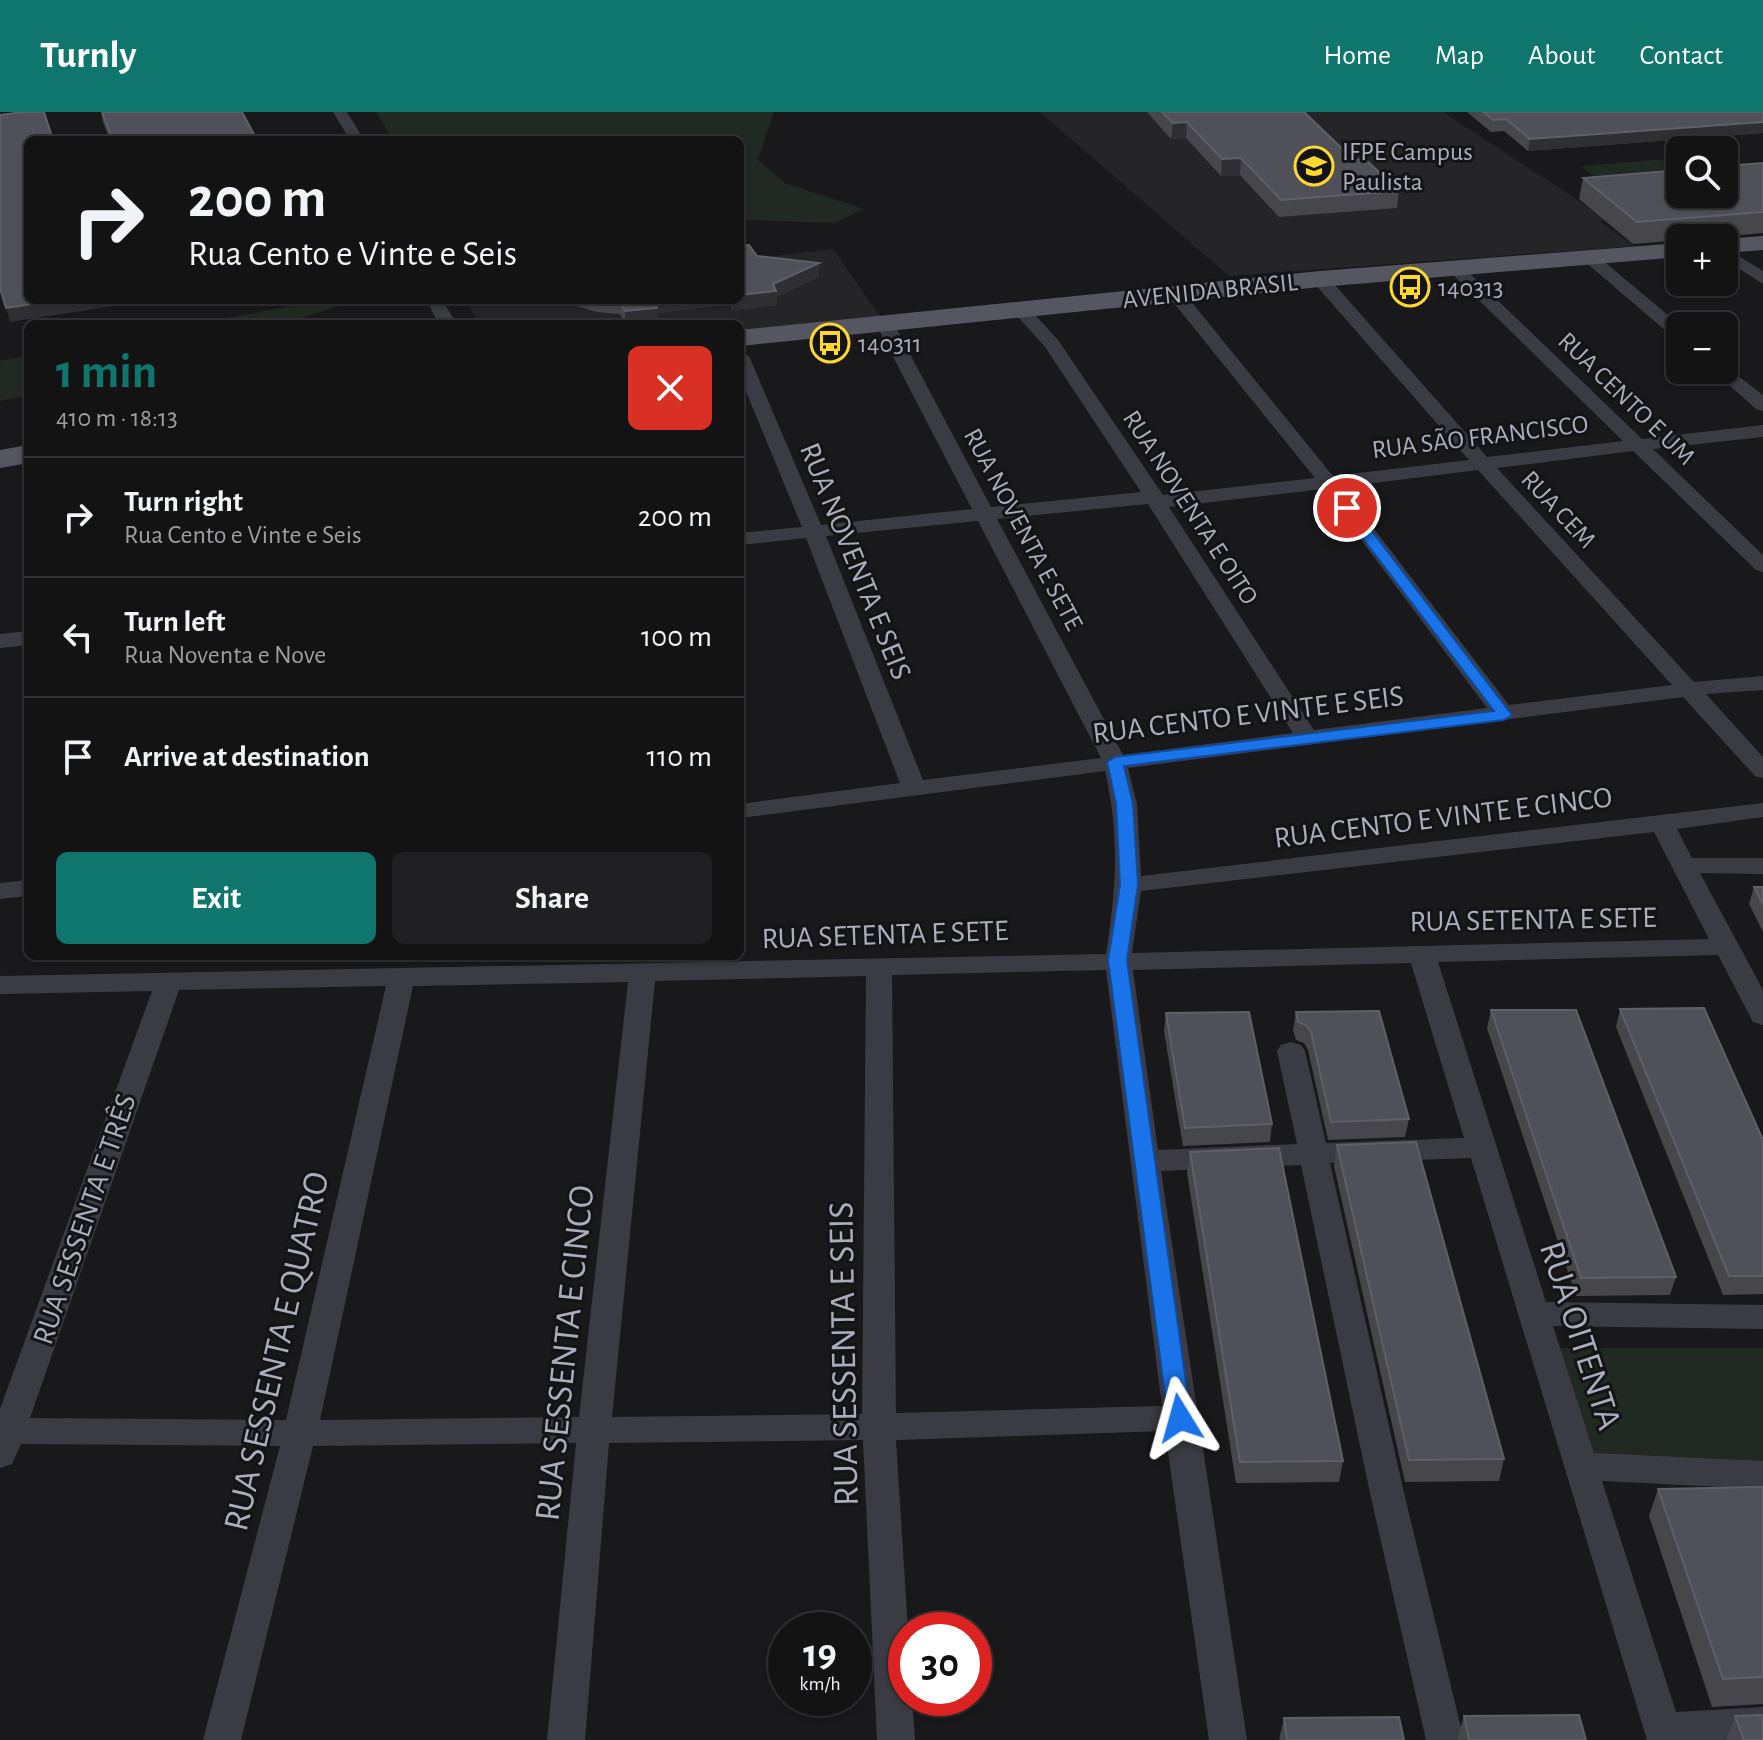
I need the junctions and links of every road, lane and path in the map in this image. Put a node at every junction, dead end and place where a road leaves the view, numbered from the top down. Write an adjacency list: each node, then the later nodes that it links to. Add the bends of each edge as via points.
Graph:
1 (340, 112): 2 (street)
2 (355, 136)
3 (1763, 243): 4 (main road)
4 (1738, 247)
5 (1666, 251): 6 (main road, AVENIDA BRASIL)
6 (1589, 257): 8 (main road, AVENIDA BRASIL); 14 (street)
7 (1738, 260): 10 (street)
8 (1454, 267): 9 (main road, AVENIDA BRASIL); 20 (street, RUA CENTO E UM)
9 (1320, 279): 11 (main road, AVENIDA BRASIL); 23 (street, RUA CEM)
10 (1763, 279)
11 (1175, 293): 12 (main road, AVENIDA BRASIL); 24 (street)
12 (1021, 310): 13 (main road, AVENIDA BRASIL); 25 (street, RUA NOVENTA E OITO, via 1052,344)
13 (884, 322): 15 (main road, AVENIDA BRASIL); 26 (street, RUA NOVENTA E SETE)
14 (1666, 322)
15 (744, 338)
16 (744, 366): 27 (street, RUA NOVENTA E SEIS)
17 (1738, 383): 18 (street)
18 (1763, 405)
19 (1763, 431): 20 (street, RUA SÃO FRANCISCO)
20 (1636, 444): 23 (street, RUA SÃO FRANCISCO); 29 (street, RUA CENTO E UM)
21 (24, 455): 22 (main road)
22 (0, 459)
23 (1481, 462): 24 (street, RUA SÃO FRANCISCO); 33 (street, RUA CEM)
24 (1330, 485): 25 (street, RUA SÃO FRANCISCO); 34 (street)
25 (1156, 500): 26 (street, RUA SÃO FRANCISCO); 35 (street, RUA NOVENTA E OITO)
26 (985, 514): 27 (street, RUA SÃO FRANCISCO); 36 (street, RUA NOVENTA E SETE)
27 (814, 532): 28 (street, RUA SÃO FRANCISCO); 38 (street, RUA NOVENTA E SEIS)
28 (744, 539)
29 (1763, 566)
30 (24, 638): 31 (street)
31 (0, 641)
32 (1763, 683): 33 (street, RUA CENTO E VINTE E SEIS)
33 (1690, 689): 34 (street, RUA CENTO E VINTE E SEIS); 37 (street, RUA CEM)
34 (1504, 715): 35 (street, RUA CENTO E VINTE E SEIS)
35 (1308, 739): 36 (street, RUA CENTO E VINTE E SEIS)
36 (1115, 762): 38 (street, RUA CENTO E VINTE E SEIS); 44 (street, RUA NOVENTA E SETE, via 1125,804)
37 (1763, 771)
38 (914, 788): 39 (street, RUA CENTO E VINTE E SEIS)
39 (744, 810)
40 (1763, 810): 41 (street, RUA CENTO E VINTE E CINCO)
41 (1662, 824): 42 (street); 44 (street, RUA CENTO E VINTE E CINCO)
42 (1682, 865): 43 (street); 47 (street)
43 (1763, 866)
44 (1129, 885): 49 (street, RUA NOVENTA E SETE)
45 (24, 888): 46 (street)
46 (0, 891)
47 (1724, 947): 48 (street, RUA SETENTA E SETE); 55 (street)
48 (1422, 954): 49 (street, RUA SETENTA E SETE); 57 (street, RUA OITENTA)
49 (1118, 960): 50 (street, RUA SETENTA E SETE); 59 (street, RUA NOVENTA E SETE)
50 (879, 967): 51 (street, RUA SETENTA E SETE); 63 (street, RUA SESSENTA E SEIS)
51 (642, 973): 52 (street, RUA SETENTA E SETE); 64 (street, RUA SESSENTA E CINCO)
52 (401, 978): 53 (street, RUA SETENTA E SETE); 65 (street, RUA SESSENTA E QUATRO)
53 (168, 983): 54 (street, RUA SETENTA E SETE); 66 (street, RUA SESSENTA E TRÊS)
54 (0, 985)
55 (1762, 1010)
56 (1291, 1051): 58 (street)
57 (1481, 1147): 58 (street); 60 (street, RUA OITENTA)
58 (1315, 1154): 59 (street); 75 (street)
59 (1145, 1161): 62 (street, RUA NOVENTA E SETE)
60 (1532, 1314): 61 (street); 67 (street, RUA OITENTA)
61 (1763, 1317)
62 (1180, 1418): 63 (street); 74 (street, RUA NOVENTA E SETE)
63 (879, 1427): 64 (street); 73 (street, RUA SESSENTA E SEIS)
64 (594, 1429): 65 (street); 72 (street, RUA SESSENTA E CINCO)
65 (300, 1433): 66 (street); 71 (street, RUA SESSENTA E QUATRO)
66 (3, 1439)
67 (1582, 1466): 68 (street); 70 (street, RUA OITENTA)
68 (1763, 1475)
69 (1763, 1724): 70 (street)
70 (1664, 1734)
71 (222, 1740)
72 (566, 1740)
73 (896, 1740)
74 (1228, 1740)
75 (1445, 1740)

